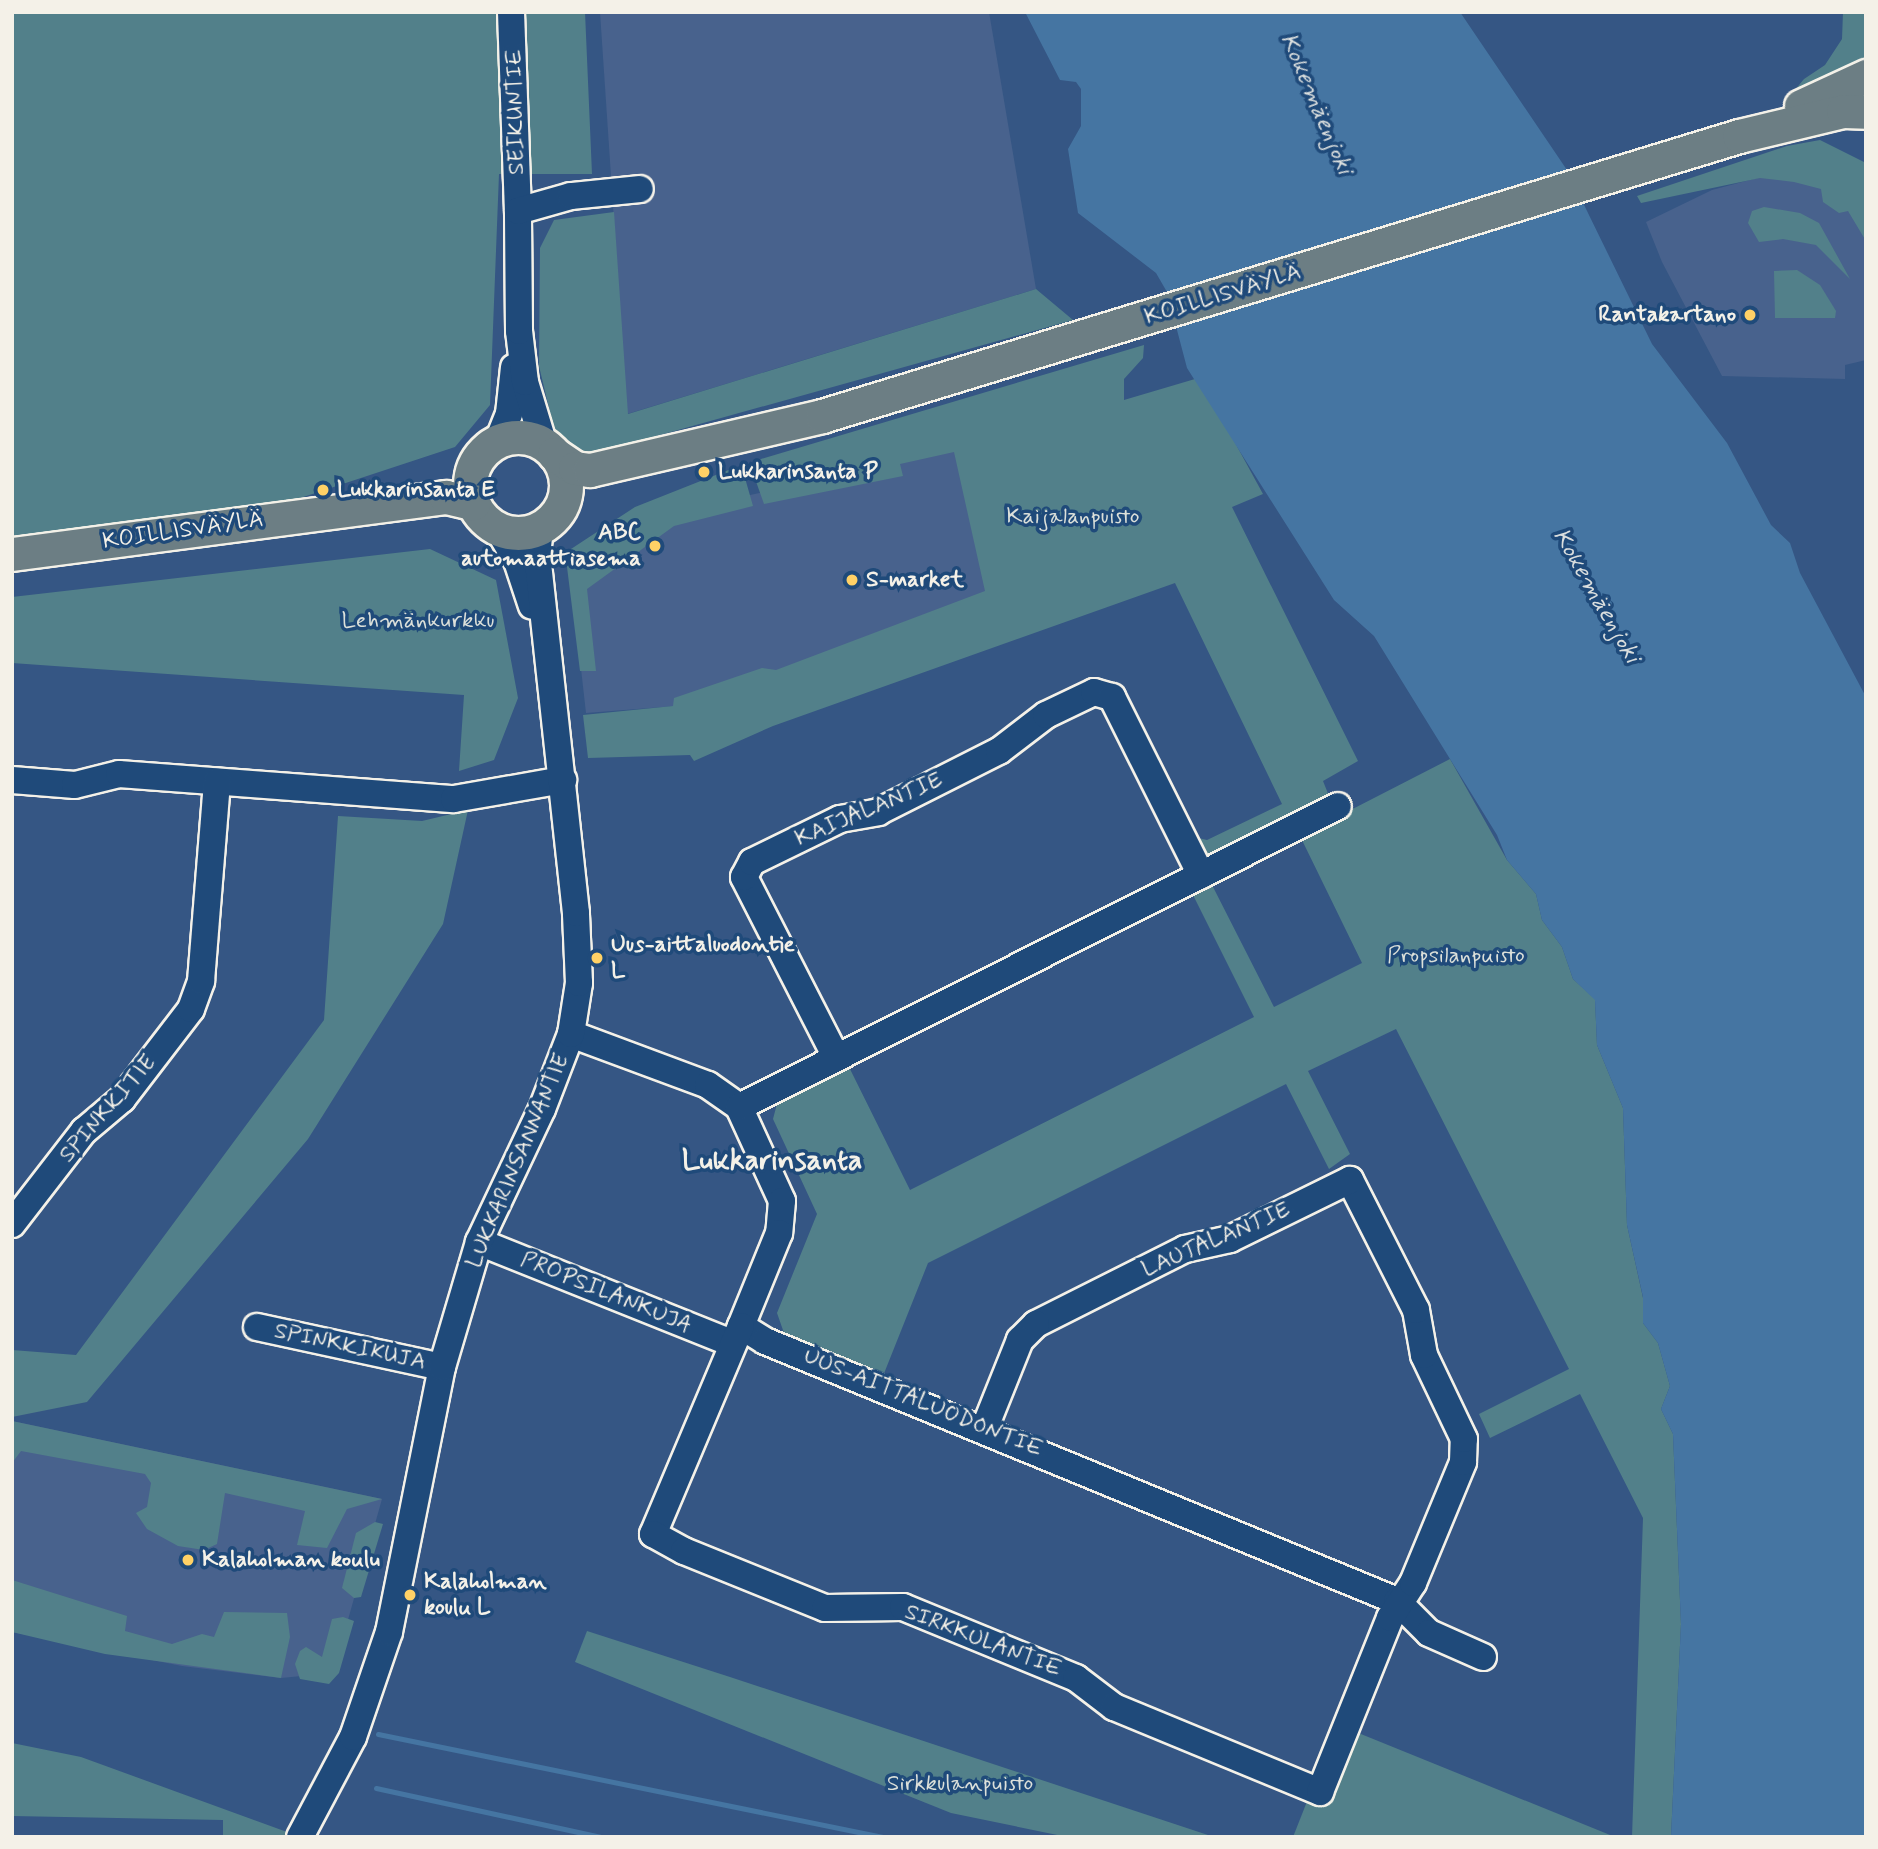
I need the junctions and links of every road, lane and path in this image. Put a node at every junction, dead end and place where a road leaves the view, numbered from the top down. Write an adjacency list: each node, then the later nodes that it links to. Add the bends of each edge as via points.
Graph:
1 (511, 12): 6 (street, SEIKUNTIE)
2 (1866, 76): 4 (main road, KOILLISVÄYLÄ)
3 (1866, 112): 4 (main road, KOILLISVÄYLÄ, via 1843,111)
4 (1739, 136): 8 (main road, KOILLISVÄYLÄ, via 822,416)
5 (640, 189): 6 (street, SEIKUNTIE, via 571,196)
6 (518, 211): 7 (street, SEIKUNTIE)
7 (519, 331): 9 (street, SEIKUNTIE, via 509,414); 10 (street, SEIKUNTIE, via 528,395)
8 (705, 446): 10 (main road, KOILLISVÄYLÄ, via 590,470 575,468); 13 (main road, KOILLISVÄYLÄ, via 573,502)
9 (488, 450): 10 (main road, via 525,438); 11 (main road, via 470,480); 12 (main road, KOILLISVÄYLÄ, via 443,476)
10 (549, 450): 13 (main road, via 566,485)
11 (473, 503): 12 (main road, KOILLISVÄYLÄ, via 446,496); 14 (main road)
12 (353, 507): 15 (main road, KOILLISVÄYLÄ)
13 (549, 520): 14 (main road, via 519,533); 16 (street, LUKKARINSANNANTIE, via 537,556)
14 (498, 529): 16 (street, LUKKARINSANNANTIE, via 517,561)
15 (12, 554)
16 (551, 672): 18 (street, LUKKARINSANNANTIE)
17 (12, 780): 19 (street, via 75,785 119,774)
18 (563, 780): 19 (street, via 454,799); 22 (street, LUKKARINSANNANTIE, via 579,983)
19 (217, 782): 25 (street, SPINKKITIE, via 201,981 191,1009 122,1099 84,1130)
20 (1338, 806): 21 (street)
21 (1201, 875): 23 (street); 23 (street, KAIJALANTIE, via 1112,697 1094,692 1045,715 999,751 877,812 839,819 752,862 744,877)
22 (571, 1034): 24 (street, via 708,1085); 26 (street, LUKKARINSANNANTIE, via 542,1109)
23 (836, 1057): 24 (street)
24 (739, 1107): 28 (street, via 782,1200 779,1233)
25 (12, 1224)
26 (479, 1242): 28 (street, PROPSILANKUJA); 29 (street, LUKKARINSANNANTIE)
27 (257, 1327): 29 (street, SPINKKIKUJA)
28 (736, 1335): 30 (street, UUS-AITTALUODONTIE, via 765,1340); 31 (street, SIRKKULANTIE, via 653,1534 825,1608 903,1607 1076,1678 1114,1707 1320,1792)
29 (442, 1367): 33 (street, LUKKARINSANNANTIE, via 389,1632 353,1737)
30 (985, 1427): 31 (street, UUS-AITTALUODONTIE); 31 (street, LAUTALANTIE, via 1020,1340 1036,1324 1185,1249 1230,1239 1350,1180 1416,1310 1423,1355 1464,1439 1463,1462 1413,1583)
31 (1397, 1601): 32 (street, UUS-AITTALUODONTIE, via 1429,1633)
32 (1483, 1657)
33 (300, 1836)

